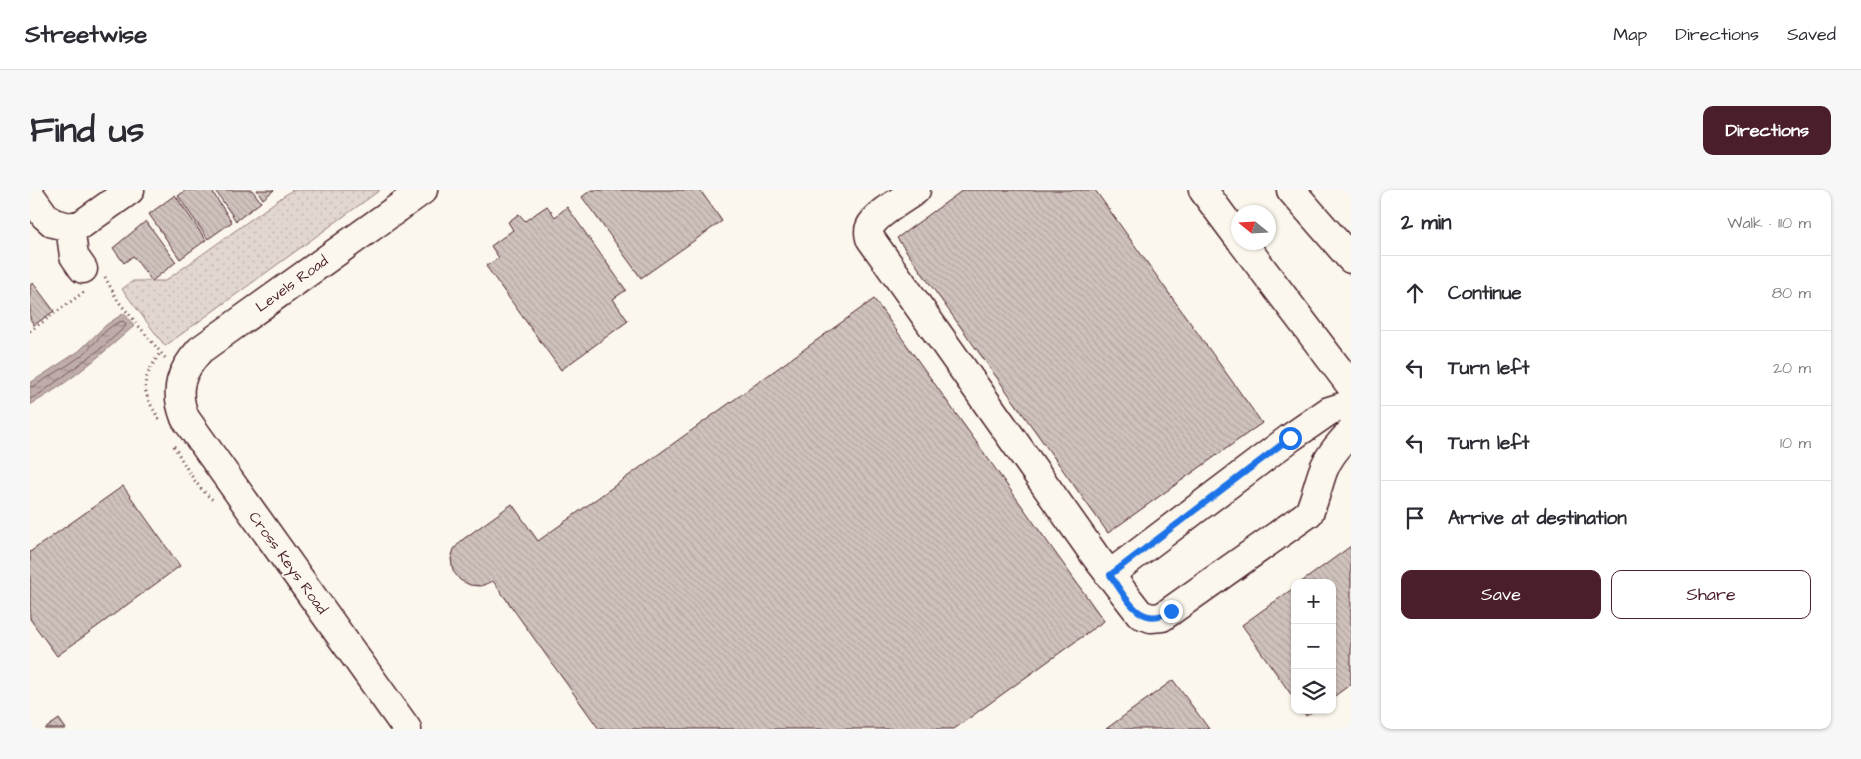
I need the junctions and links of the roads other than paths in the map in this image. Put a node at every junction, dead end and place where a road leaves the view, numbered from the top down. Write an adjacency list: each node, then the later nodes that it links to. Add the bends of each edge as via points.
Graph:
1 (130, 190): 7 (street, via 82,224)
2 (423, 190): 12 (street, Levels Road, via 200,350 188,363)
3 (916, 190): 16 (street, via 871,225 870,238)
4 (1203, 190): 8 (street)
5 (1291, 190): 10 (street)
6 (30, 195): 7 (street, via 53,223)
7 (70, 227): 11 (street, via 74,256)
8 (1231, 228)
9 (1248, 250): 13 (street)
10 (1351, 259)
11 (94, 279)
12 (181, 385): 17 (street, Cross Keys Road, via 180,406 185,418)
13 (1351, 386)
14 (1351, 404): 16 (street, via 1329,412 1290,438)
15 (1351, 432): 16 (street, via 1339,444 1323,470 1309,513 1162,616 1151,618 1140,614)
16 (1110, 575)
17 (407, 729)

